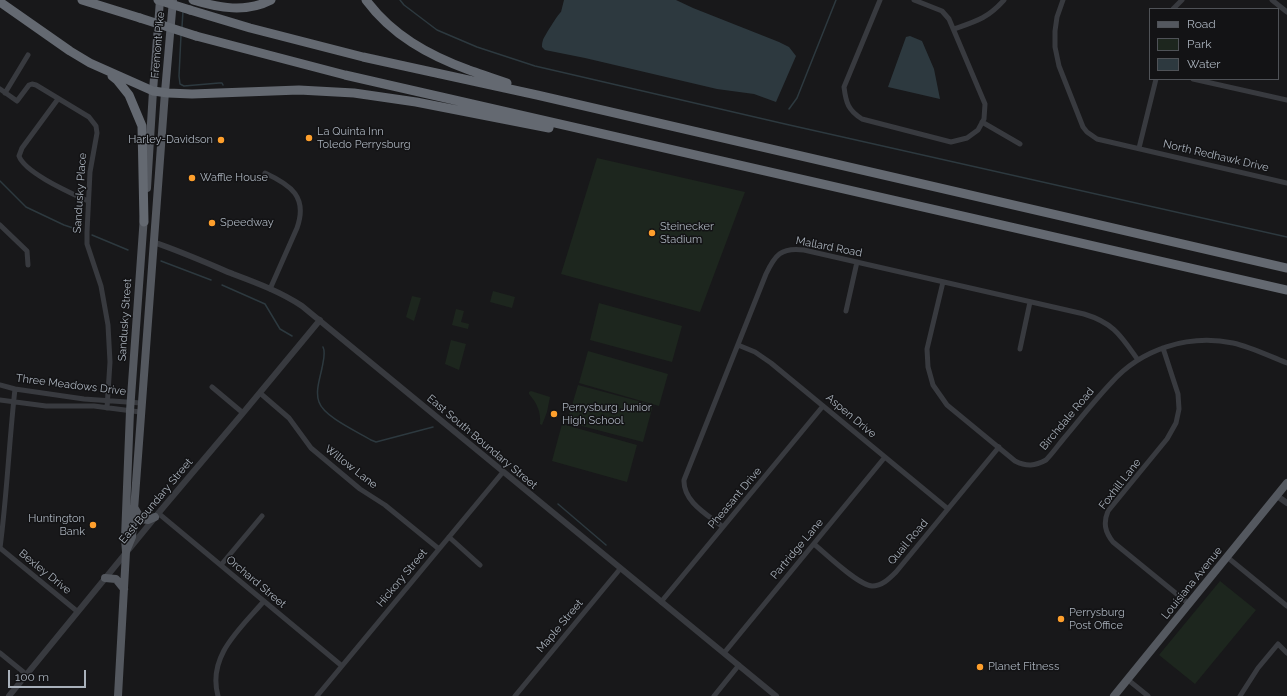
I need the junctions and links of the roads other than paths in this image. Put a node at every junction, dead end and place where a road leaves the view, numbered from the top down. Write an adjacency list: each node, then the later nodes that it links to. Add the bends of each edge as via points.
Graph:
1 (82, 0): 29 (highway, bridge, via 196,36 345,75)
2 (159, 0): 22 (highway, Fremont Pike); 24 (highway, bridge, via 250,28 363,57)
3 (173, 0): 23 (highway, Fremont Pike)
4 (271, 0): 12 (highway, via 240,8)
5 (366, 0): 24 (highway, via 392,28 417,46 452,63)
6 (880, 0): 27 (street, via 844,87 846,102 853,113 862,119 952,142 967,138 978,130)
7 (914, 0): 16 (street, via 942,11 950,19)
8 (1004, 0): 16 (street, via 987,16)
9 (1063, 0): 30 (street, North Redhawk Drive, via 1057,17 1055,47 1059,66 1084,127 1097,138)
10 (1182, 0): 14 (street)
11 (1272, 0): 15 (street)
12 (195, 1)
13 (0, 2): 18 (highway, via 70,51)
14 (1174, 8)
15 (1287, 12)
16 (954, 29): 27 (street, via 985,104)
17 (28, 55): 21 (street)
18 (104, 70): 22 (highway); 35 (highway, via 117,80 129,95 142,126)
19 (1156, 80): 30 (street)
20 (1197, 80): 26 (street)
21 (2, 91): 25 (street, Sandusky Place, via 17,101 32,84)
22 (153, 91): 23 (highway); 31 (main road, Sandusky Street)
23 (165, 92): 29 (highway, via 192,94 299,90 354,93 416,102); 37 (main road, Sandusky Street)
24 (538, 95): 40 (highway)
25 (58, 99): 34 (street, Sandusky Place, via 89,117 96,126); 34 (street, via 18,156 24,164 50,182)
26 (1287, 100)
27 (982, 122): 28 (street)
28 (1020, 144)
29 (657, 147): 43 (highway)
30 (1140, 148): 33 (street, North Redhawk Drive)
31 (150, 151): 35 (main road, Sandusky Street); 37 (main road, via 154,168 149,228)
32 (265, 173): 42 (street, via 290,188 298,198 301,208 297,228)
33 (1287, 183)
34 (88, 201): 57 (street, Sandusky Place, via 87,244 101,286 110,345)
35 (144, 222): 59 (main road, Sandusky Street)
36 (0, 225): 39 (street, via 27,251)
37 (153, 242): 42 (street, East South Boundary Street); 60 (main road, Sandusky Street)
38 (857, 262): 41 (street, Mallard Road); 45 (street); 47 (street, Mallard Road, via 796,249 781,252 766,274)
39 (28, 265)
40 (1287, 268)
41 (943, 282): 44 (street, Mallard Road); 66 (street, Birchdale Road, via 927,349 930,376 937,392 948,405)
42 (270, 289): 46 (street, East South Boundary Street, via 292,300)
43 (1287, 290)
44 (1030, 302): 49 (street); 50 (street, Mallard Road, via 1102,320 1116,331)
45 (846, 311)
46 (320, 320): 55 (street, East Boundary Street); 68 (street, East South Boundary Street)
47 (738, 345): 61 (street, Aspen Drive, via 761,356); 76 (street, Mallard Road, via 684,480 684,489 688,497)
48 (1163, 348): 50 (street, Birchdale Road); 51 (street, Birchdale Road, via 1185,342 1221,341 1246,346); 90 (street, Foxhill Lane, via 1178,394 1176,423 1168,439 1108,511 1105,528 1112,542)
49 (1020, 349)
50 (1138, 360): 66 (street, Birchdale Road, via 1111,383 1042,462 1024,465 1015,461)
51 (1287, 363)
52 (0, 385): 54 (street, Three Meadows Drive)
53 (212, 387): 65 (street)
54 (15, 389): 57 (street, Three Meadows Drive); 58 (street)
55 (260, 393): 65 (street, East Boundary Street); 80 (street, Willow Lane, via 289,418 311,448)
56 (0, 400): 58 (street, Three Meadows Drive)
57 (107, 401): 59 (street, Three Meadows Drive); 62 (street, Sandusky Place)
58 (14, 402): 62 (street, Three Meadows Drive); 79 (street)
59 (130, 402): 60 (street, Three Meadows Drive); 63 (main road, Sandusky Street)
60 (141, 403): 64 (main road, Sandusky Street)
61 (823, 406): 67 (street, Aspen Drive); 76 (street, Pheasant Drive)
62 (107, 408): 63 (street, Three Meadows Drive)
63 (130, 411): 64 (street, Three Meadows Drive); 81 (main road, Sandusky Street)
64 (140, 412): 72 (main road, Sandusky Street)
65 (243, 413): 74 (street, East Boundary Street)
66 (999, 447): 73 (street, Quail Road)
67 (885, 457): 73 (street, Aspen Drive); 78 (street, Partridge Lane)
68 (503, 472): 77 (street, Hickory Street); 85 (street, East South Boundary Street)
69 (1287, 483): 70 (main road, Louisiana Avenue)
70 (1277, 496): 71 (street); 82 (main road, Louisiana Avenue)
71 (1287, 503)
72 (134, 507): 74 (main road, via 141,519 148,520); 81 (main road, Sandusky Street, via 132,537)
73 (948, 509): 78 (street, Quail Road, via 896,572 877,585 859,581)
74 (156, 515): 81 (street, East Boundary Street); 83 (street, Orchard Street)
75 (262, 516): 83 (street)
76 (723, 527): 89 (street, Pheasant Drive)
77 (449, 537): 80 (street, Hickory Street); 84 (street)
78 (814, 544): 94 (street, Partridge Lane)
79 (0, 548): 92 (street, Bexley Drive)
80 (439, 549): 97 (street, Hickory Street)
81 (126, 552): 86 (street, East Boundary Street); 87 (main road, Sandusky Street)
82 (1227, 557): 90 (main road, Louisiana Avenue); 91 (street)
83 (221, 565): 88 (street, Orchard Street)
84 (480, 565)
85 (620, 569): 89 (street, East South Boundary Street); 104 (street, Maple Street)
86 (105, 578): 87 (main road, via 116,579); 92 (street, East Boundary Street)
87 (124, 589): 101 (main road, Sandusky Street)
88 (264, 601): 97 (street, Orchard Street); 102 (street, via 220,657 216,676)
89 (661, 602): 94 (street, East South Boundary Street)
90 (1189, 604): 99 (main road, Louisiana Avenue)
91 (1287, 606)
92 (78, 612): 98 (street, East Boundary Street)
93 (0, 653): 98 (street)
94 (724, 653): 96 (street, East South Boundary Street)
95 (1287, 653): 109 (street, via 1278,644)
96 (739, 665): 105 (street); 106 (street, East South Boundary Street)
97 (342, 666): 103 (street, Hickory Street)
98 (26, 674): 100 (street, East Boundary Street)
99 (1127, 679): 107 (main road, Louisiana Avenue); 108 (street)
100 (9, 696)
101 (118, 696)
102 (218, 696)
103 (317, 696)
104 (515, 696)
105 (714, 696)
106 (776, 696)
107 (1114, 696)
108 (1148, 696)
109 (1240, 696)

